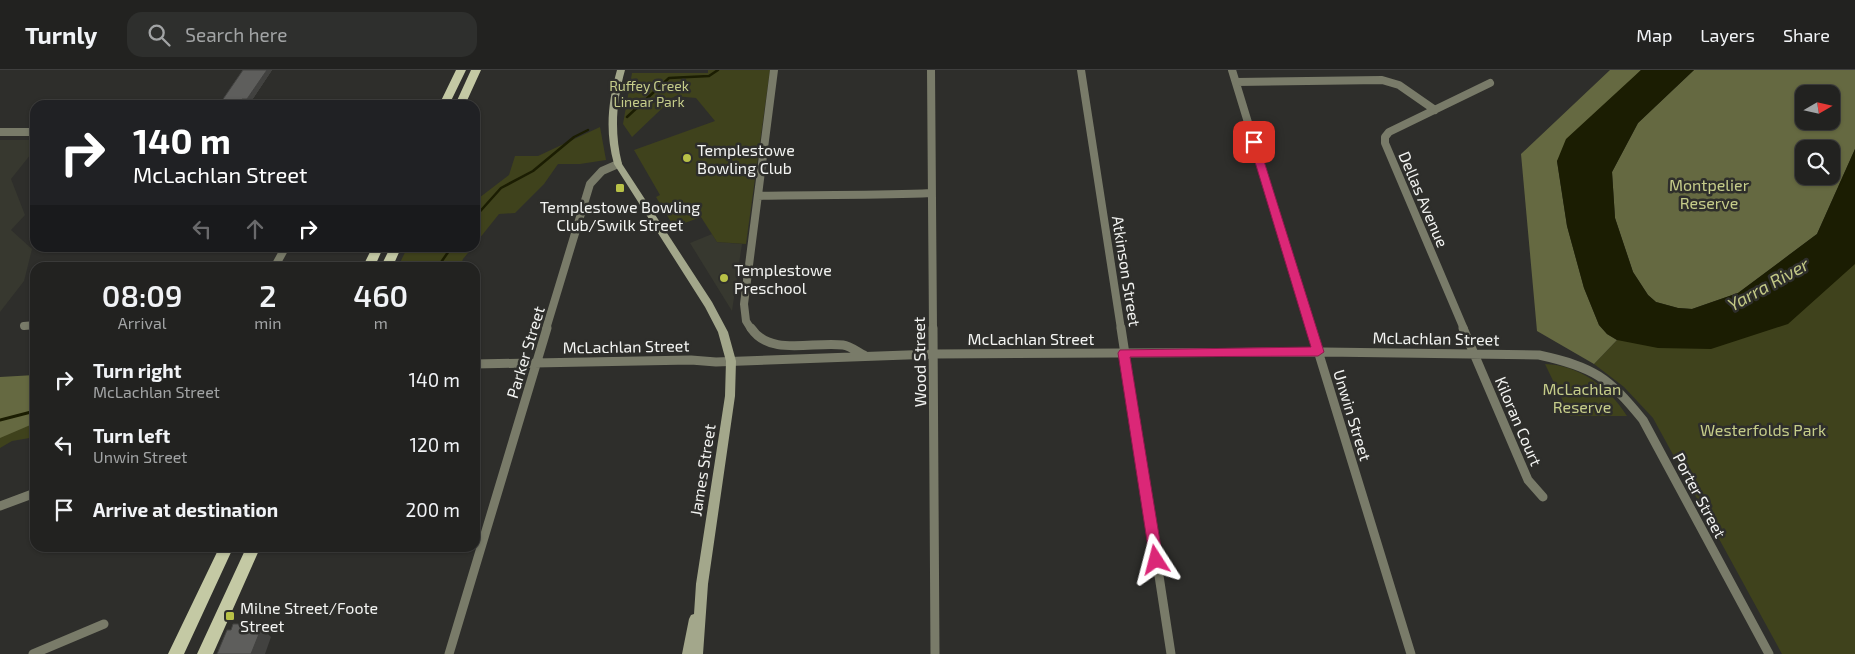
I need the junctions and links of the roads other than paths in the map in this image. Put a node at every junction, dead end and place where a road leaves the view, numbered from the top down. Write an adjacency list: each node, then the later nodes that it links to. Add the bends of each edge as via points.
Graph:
1 (460, 70): 10 (main road)
2 (476, 70): 11 (main road)
3 (621, 70): 15 (main road, via 612,113)
4 (774, 70): 17 (street)
5 (931, 70): 16 (street, Wood Street)
6 (1081, 70): 21 (street, Atkinson Street)
7 (1232, 70): 8 (street, Unwin Street)
8 (1236, 82): 12 (street, via 1382,80 1399,86); 20 (street, Unwin Street)
9 (1490, 83): 12 (street, Dellas Avenue)
10 (446, 100)
11 (462, 100)
12 (1435, 110): 22 (street, Dellas Avenue, via 1389,132 1385,143)
13 (0, 132): 14 (street)
14 (30, 132)
15 (618, 164): 25 (main road, James Street, via 709,305 723,332); 26 (street, Parker Street, via 605,168 594,176 590,184)
16 (932, 193): 17 (street); 23 (street, Wood Street)
17 (758, 196): 24 (street, via 744,304 749,328 766,343 844,345)
18 (30, 325): 19 (street)
19 (24, 326)
20 (1318, 352): 21 (street, McLachlan Street); 22 (street, McLachlan Street); 44 (street, Unwin Street)
21 (1124, 353): 23 (street, McLachlan Street); 43 (street, Atkinson Street)
22 (1474, 353): 28 (street, McLachlan Street, via 1557,357); 30 (street, Kiloran Court, via 1528,480)
23 (934, 354): 24 (street, McLachlan Street); 42 (street, Wood Street)
24 (865, 355): 25 (street, McLachlan Street)
25 (730, 361): 26 (street, McLachlan Street); 34 (main road, James Street, via 730,396)
26 (538, 362): 27 (street, McLachlan Street); 39 (street, Parker Street)
27 (480, 364)
28 (1586, 368): 45 (street, Porter Street, via 1619,391 1643,420)
29 (30, 494): 31 (street)
30 (1543, 497)
31 (0, 506)
32 (224, 552): 37 (main road)
33 (251, 552): 38 (main road)
34 (702, 584): 40 (main road, James Street); 41 (main road, James Street)
35 (104, 624): 36 (street)
36 (33, 654)
37 (176, 654)
38 (204, 654)
39 (450, 654)
40 (688, 654)
41 (697, 654)
42 (935, 654)
43 (1171, 654)
44 (1411, 654)
45 (1769, 654)

